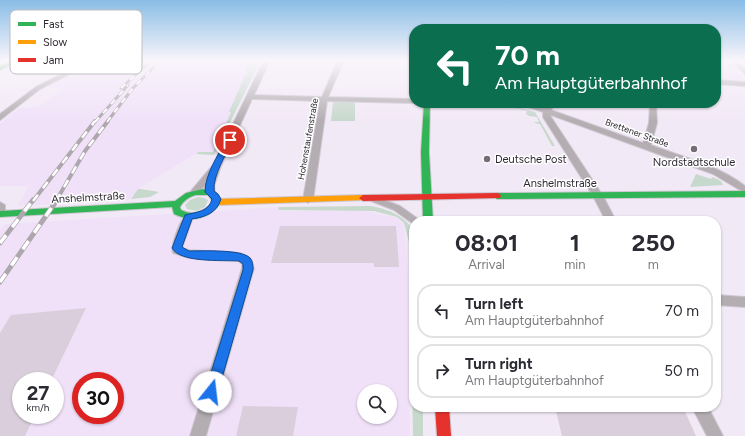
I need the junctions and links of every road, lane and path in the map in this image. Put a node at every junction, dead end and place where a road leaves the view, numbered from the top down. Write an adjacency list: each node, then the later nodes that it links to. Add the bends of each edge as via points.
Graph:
1 (53, 80): 14 (street, via 25,97)
2 (258, 80): 6 (street)
3 (332, 80): 7 (street, Hohenstaufenstraße)
4 (721, 82): 5 (street)
5 (745, 84)
6 (250, 97): 7 (street); 16 (street)
7 (324, 99): 8 (street); 24 (street, Hohenstaufenstraße)
8 (409, 101)
9 (427, 108): 22 (main road)
10 (536, 108): 13 (street, Brettener Straße)
11 (550, 108): 13 (street)
12 (652, 108): 15 (street, via 653,123)
13 (547, 111): 15 (street, Brettener Straße); 21 (street, via 547,116)
14 (0, 118)
15 (646, 147): 17 (street, Brettener Straße, via 722,175)
16 (217, 166): 18 (street, via 209,186); 19 (street)
17 (745, 190)
18 (210, 192): 19 (main road); 25 (main road, via 215,196)
19 (194, 193): 26 (main road, via 183,197)
20 (745, 194): 21 (main road, Anshelmstraße)
21 (598, 196): 22 (main road, Anshelmstraße); 32 (street)
22 (426, 197): 23 (main road, Anshelmstraße); 31 (main road)
23 (374, 199): 24 (main road, Anshelmstraße); 30 (street, Anshelmstraße, via 397,208)
24 (308, 200): 25 (main road, Anshelmstraße)
25 (216, 202): 33 (main road, via 212,209 204,214)
26 (177, 204): 29 (main road, Anshelmstraße); 33 (main road, via 177,212)
27 (0, 205): 28 (street)
28 (0, 210)
29 (0, 214)
30 (409, 216)
31 (428, 216)
32 (608, 216)
33 (188, 217): 38 (street, via 177,250 189,254 240,257 248,264)
34 (721, 300): 35 (street)
35 (745, 302)
36 (442, 412): 39 (main road)
37 (703, 412): 40 (street)
38 (198, 436)
39 (444, 436)
40 (715, 436)

